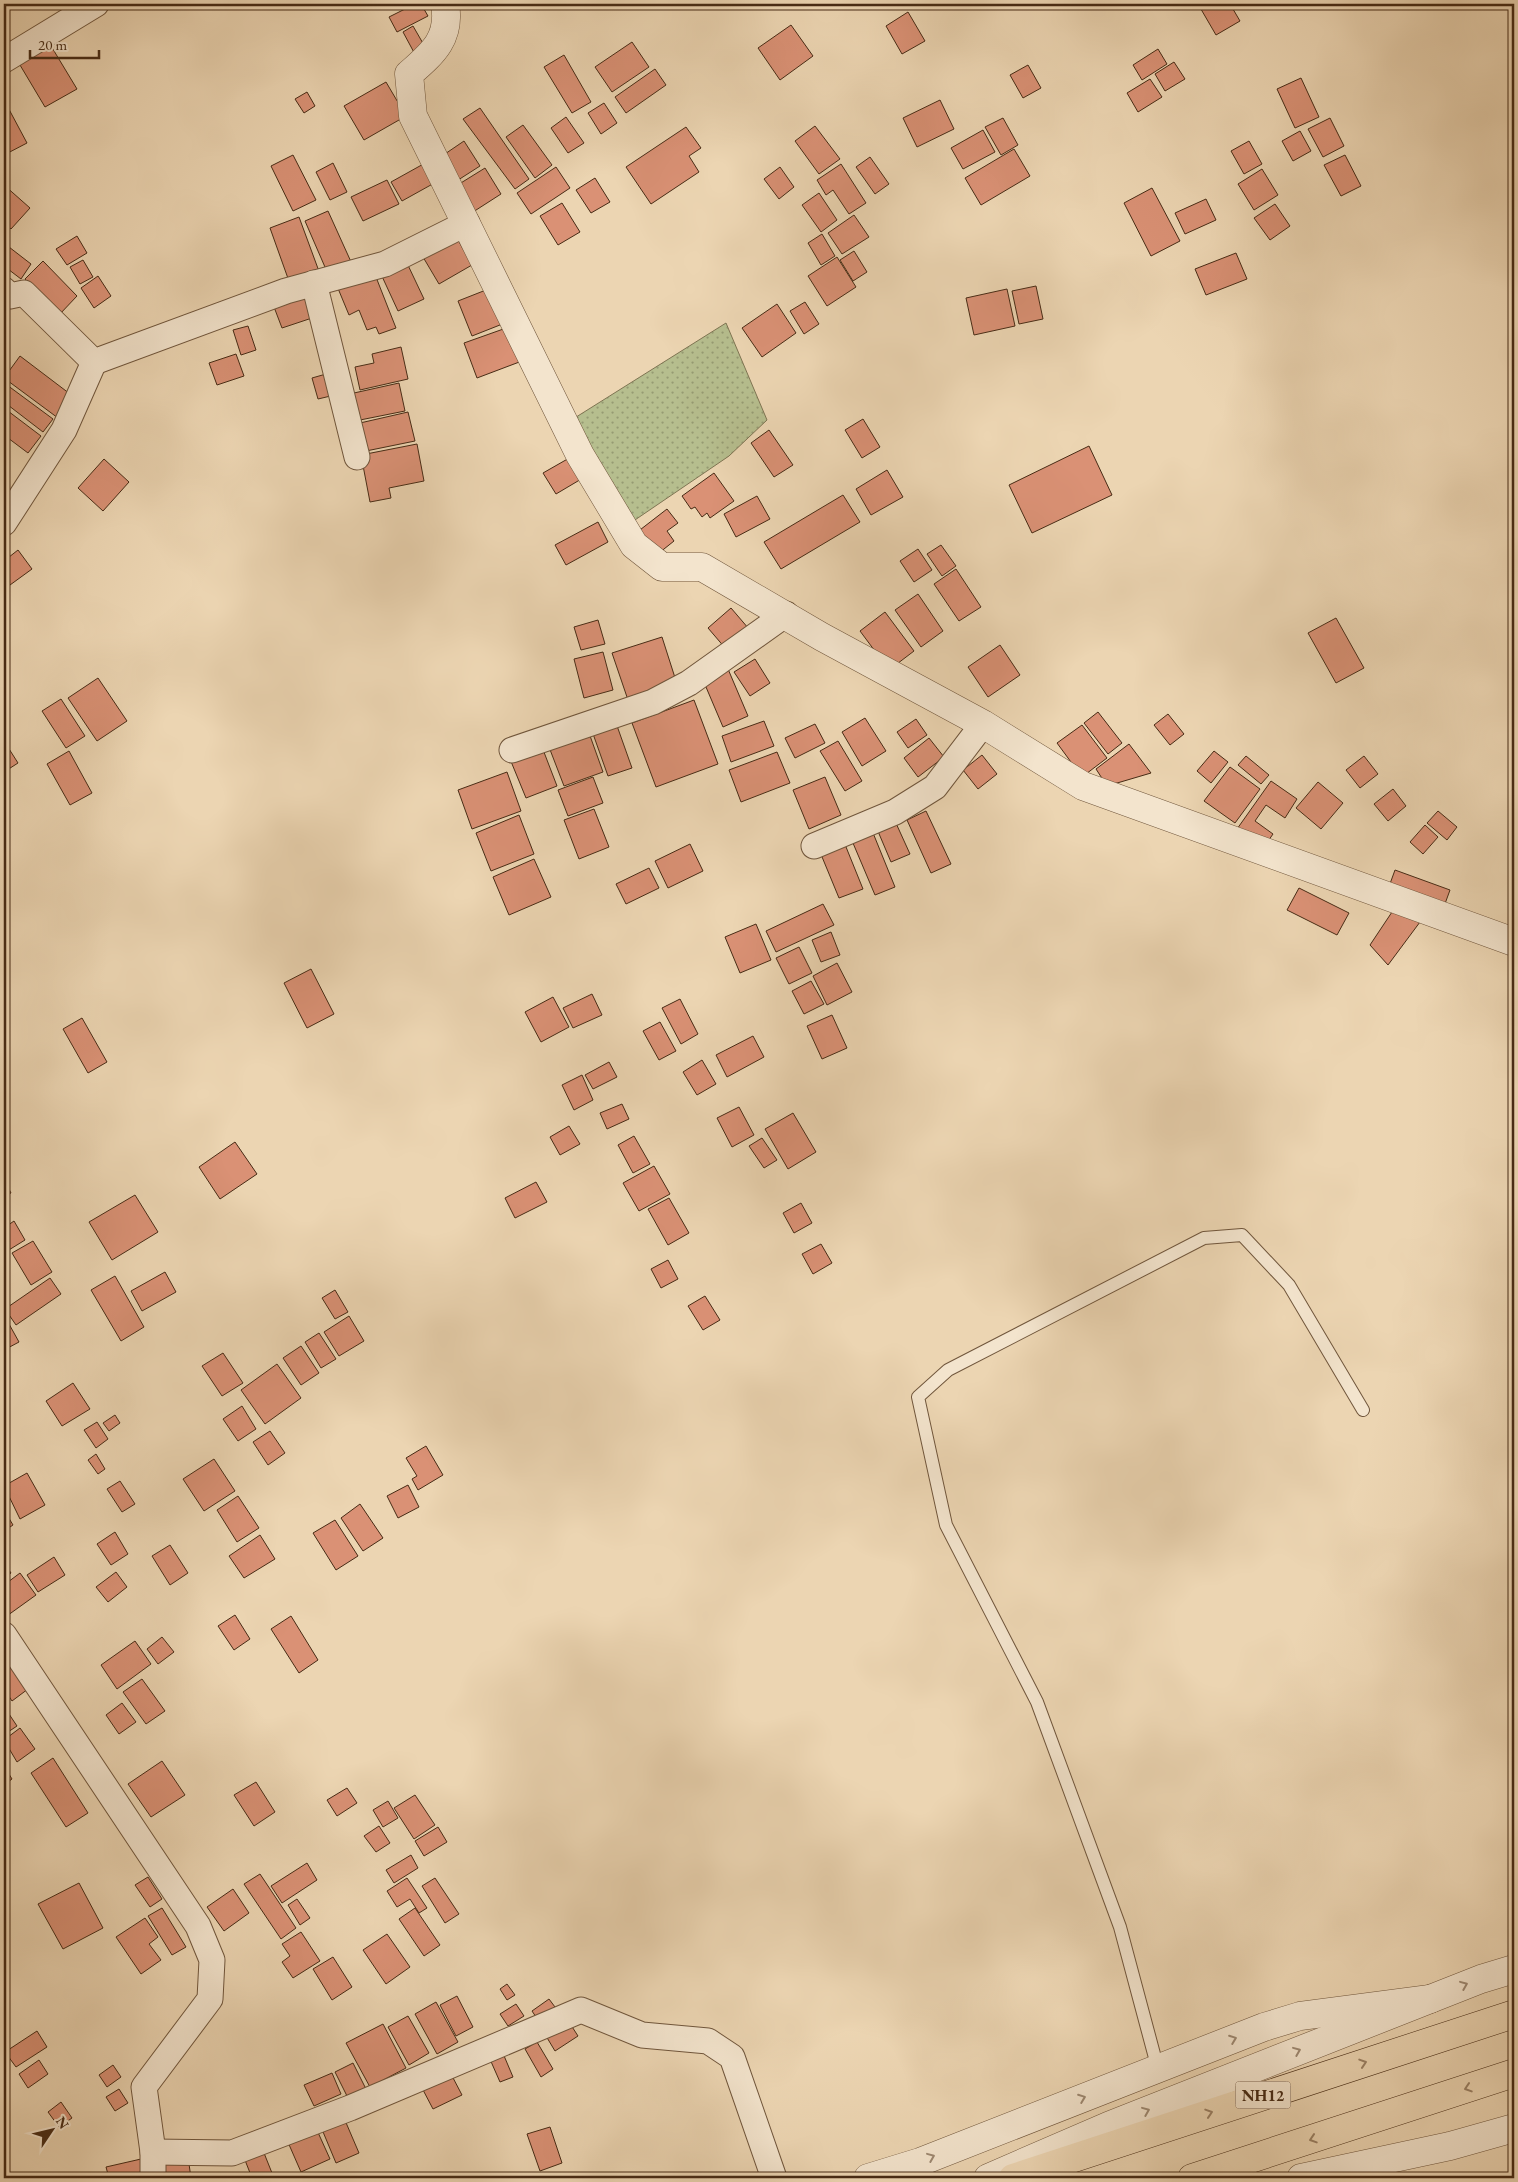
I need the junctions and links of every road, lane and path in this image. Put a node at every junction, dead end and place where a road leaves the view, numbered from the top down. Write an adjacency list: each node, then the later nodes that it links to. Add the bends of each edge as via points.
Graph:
1 (96, 4): 3 (street)
2 (445, 4): 4 (street, via 445,34 429,56 409,74 413,116)
3 (4, 60)
4 (468, 223): 5 (street, via 385,264); 10 (street, via 580,455 634,544 662,567 702,567)
5 (314, 283): 7 (street); 8 (street)
6 (4, 290): 7 (street, via 10,296 24,293)
7 (94, 362): 9 (street, via 64,430)
8 (357, 457)
9 (4, 523)
10 (786, 614): 11 (street); 12 (street, via 689,682 653,702)
11 (983, 724): 13 (street, via 935,787 895,812); 14 (street, via 1083,786)
12 (512, 750)
13 (814, 846)
14 (1514, 942)
15 (1363, 1410): 20 (lane, via 1289,1286 1242,1235 1204,1238 948,1370 918,1397 946,1526 1037,1702 1120,1927)
16 (4, 1635): 24 (street, via 198,1926 212,1960 210,2000 144,2087)
17 (1514, 1969): 18 (street, one-way to 17)
18 (1430, 1999): 20 (street, one-way to 18, via 1255,2030 1300,2016); 28 (street, one-way to 18, via 1108,2126)
19 (1514, 2014): 29 (highway, NH12, one-way to 19)
20 (1158, 2069): 27 (street, one-way to 20, via 920,2162)
21 (1514, 2073): 30 (highway, one-way to 30)
22 (1514, 2128): 23 (street)
23 (1450, 2146): 31 (street); 32 (street)
24 (153, 2152): 25 (street); 26 (street, via 232,2153 358,2105 581,2010 642,2035 708,2041 732,2057)
25 (153, 2178)
26 (774, 2178)
27 (868, 2178)
28 (988, 2178)
29 (1013, 2178)
30 (1192, 2178)
31 (1301, 2178)
32 (1390, 2178)

